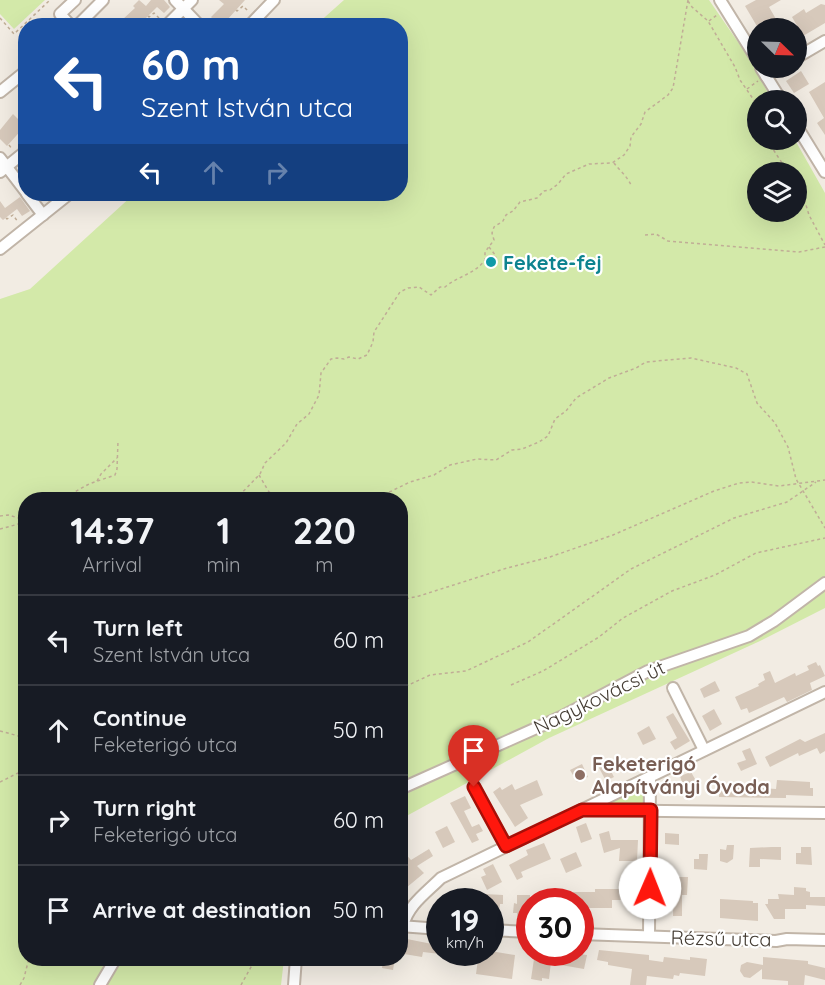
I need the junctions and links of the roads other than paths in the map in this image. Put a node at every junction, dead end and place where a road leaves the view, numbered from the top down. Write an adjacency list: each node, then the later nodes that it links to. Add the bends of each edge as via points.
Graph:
1 (75, 0): 8 (street, via 60,14)
2 (103, 0): 9 (street)
3 (175, 0): 7 (street)
4 (192, 0): 7 (street)
5 (274, 0): 12 (street)
6 (720, 0): 14 (street)
7 (183, 9): 10 (street); 11 (street)
8 (64, 18)
9 (85, 18)
10 (173, 18)
11 (192, 18)
12 (257, 18)
13 (825, 41): 15 (street)
14 (747, 43)
15 (807, 52)
16 (18, 77): 17 (street)
17 (0, 92)
18 (807, 143): 21 (street)
19 (18, 156): 20 (street)
20 (2, 166): 22 (street)
21 (825, 172)
22 (18, 184)
23 (32, 201): 25 (street)
24 (60, 201): 25 (street)
25 (43, 215): 26 (street)
26 (0, 249)
27 (825, 584): 32 (street, Nagykovácsi út, via 749,636 648,671 561,717)
28 (673, 688): 30 (street)
29 (825, 692): 30 (street)
30 (704, 750): 31 (street)
31 (650, 777): 34 (street); 35 (street)
32 (408, 785)
33 (474, 787): 37 (street)
34 (582, 810): 35 (street); 37 (street)
35 (651, 810): 36 (street); 42 (street)
36 (825, 813)
37 (506, 846): 38 (street, via 441,878)
38 (408, 912)
39 (408, 926): 40 (street)
40 (426, 927)
41 (594, 934): 42 (street, Rézsű utca)
42 (649, 936): 43 (street, Rézsű utca)
43 (825, 940)
44 (111, 966): 46 (street)
45 (295, 966): 47 (street)
46 (100, 985)
47 (294, 985)

